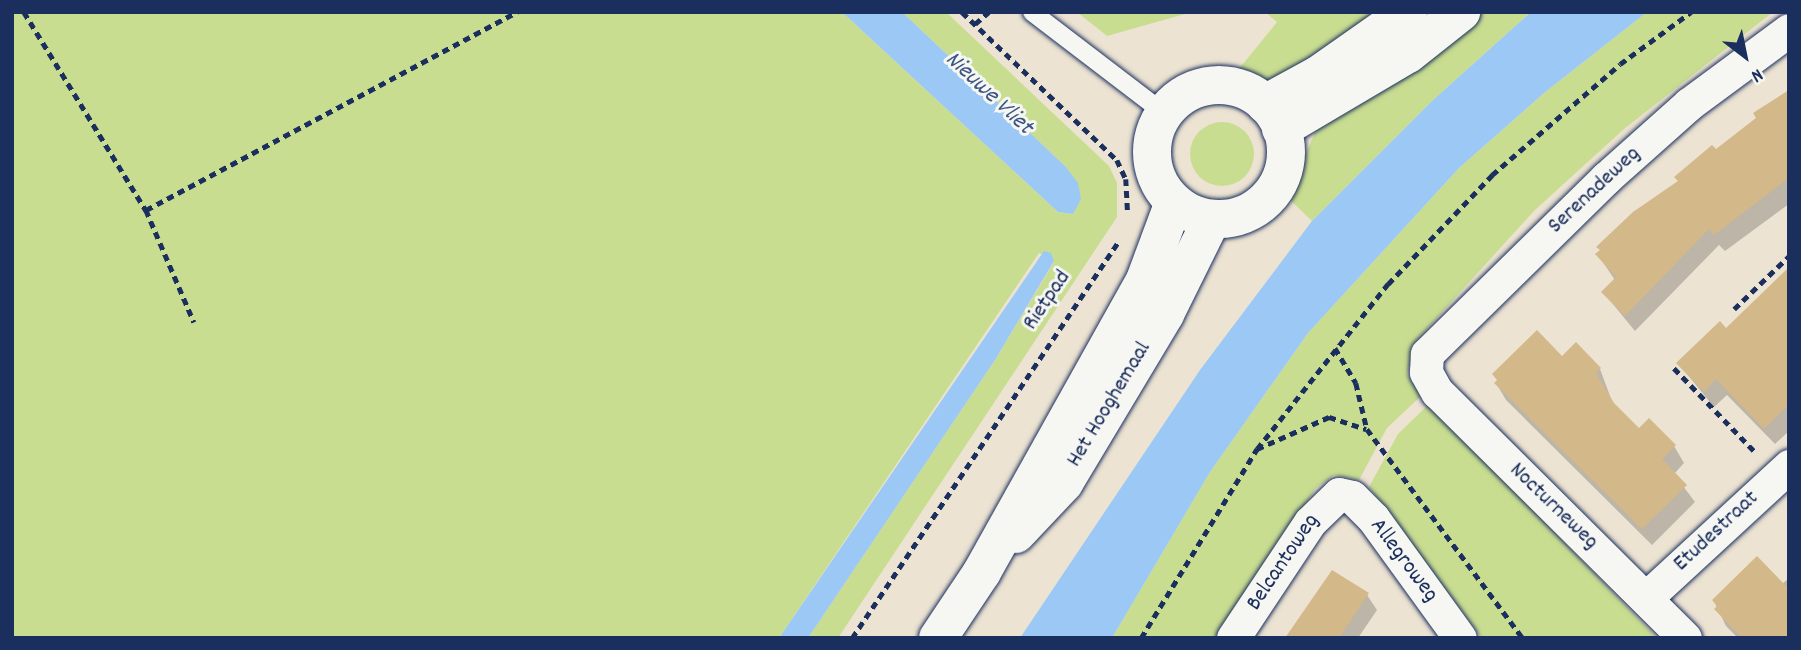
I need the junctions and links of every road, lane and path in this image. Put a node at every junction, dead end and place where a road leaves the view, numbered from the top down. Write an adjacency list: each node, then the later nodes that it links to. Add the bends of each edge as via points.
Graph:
1 (24, 12): 14 (path)
2 (517, 12): 14 (path)
3 (962, 12): 9 (path)
4 (989, 12): 9 (path)
5 (1032, 12): 11 (lane)
6 (1408, 12): 12 (street, via 1318,75)
7 (1461, 12): 12 (street, via 1408,54)
8 (1691, 12): 21 (path, via 1619,64 1492,175)
9 (975, 24): 15 (path, via 1117,160 1126,179)
10 (1789, 30): 23 (street, Serenadeweg, via 1689,104 1597,187 1434,344 1427,354)
11 (1164, 113): 12 (street, via 1189,92 1204,87 1237,88); 13 (street, via 1156,128 1152,160 1163,191)
12 (1273, 117): 16 (street, via 1285,159 1276,187 1255,209)
13 (1174, 202): 16 (street); 28 (street, Het Hooghemaal, via 1145,280)
14 (146, 210): 20 (path)
15 (1128, 218)
16 (1212, 219): 28 (street, Het Hooghemaal, via 1165,314 1064,483)
17 (1119, 240): 30 (path, Rietpad)
18 (1789, 256): 19 (path)
19 (1734, 309)
20 (194, 322)
21 (1335, 347): 24 (path, via 1356,383); 25 (path)
22 (1674, 368): 26 (path)
23 (1426, 372): 29 (street, Nocturneweg, via 1437,392)
24 (1367, 429): 25 (path, via 1329,417); 35 (path)
25 (1257, 449): 32 (path)
26 (1784, 471): 29 (street, Etudestraat)
27 (1339, 494): 33 (street, Belcantoweg, via 1310,522); 34 (street, Allegroweg, via 1352,497 1373,518)
28 (982, 572): 31 (street, Het Hooghemaal)
29 (1646, 598): 36 (street, Nocturneweg)
30 (852, 638)
31 (938, 638)
32 (1141, 638)
33 (1233, 638)
34 (1460, 638)
35 (1523, 638)
36 (1685, 638)

